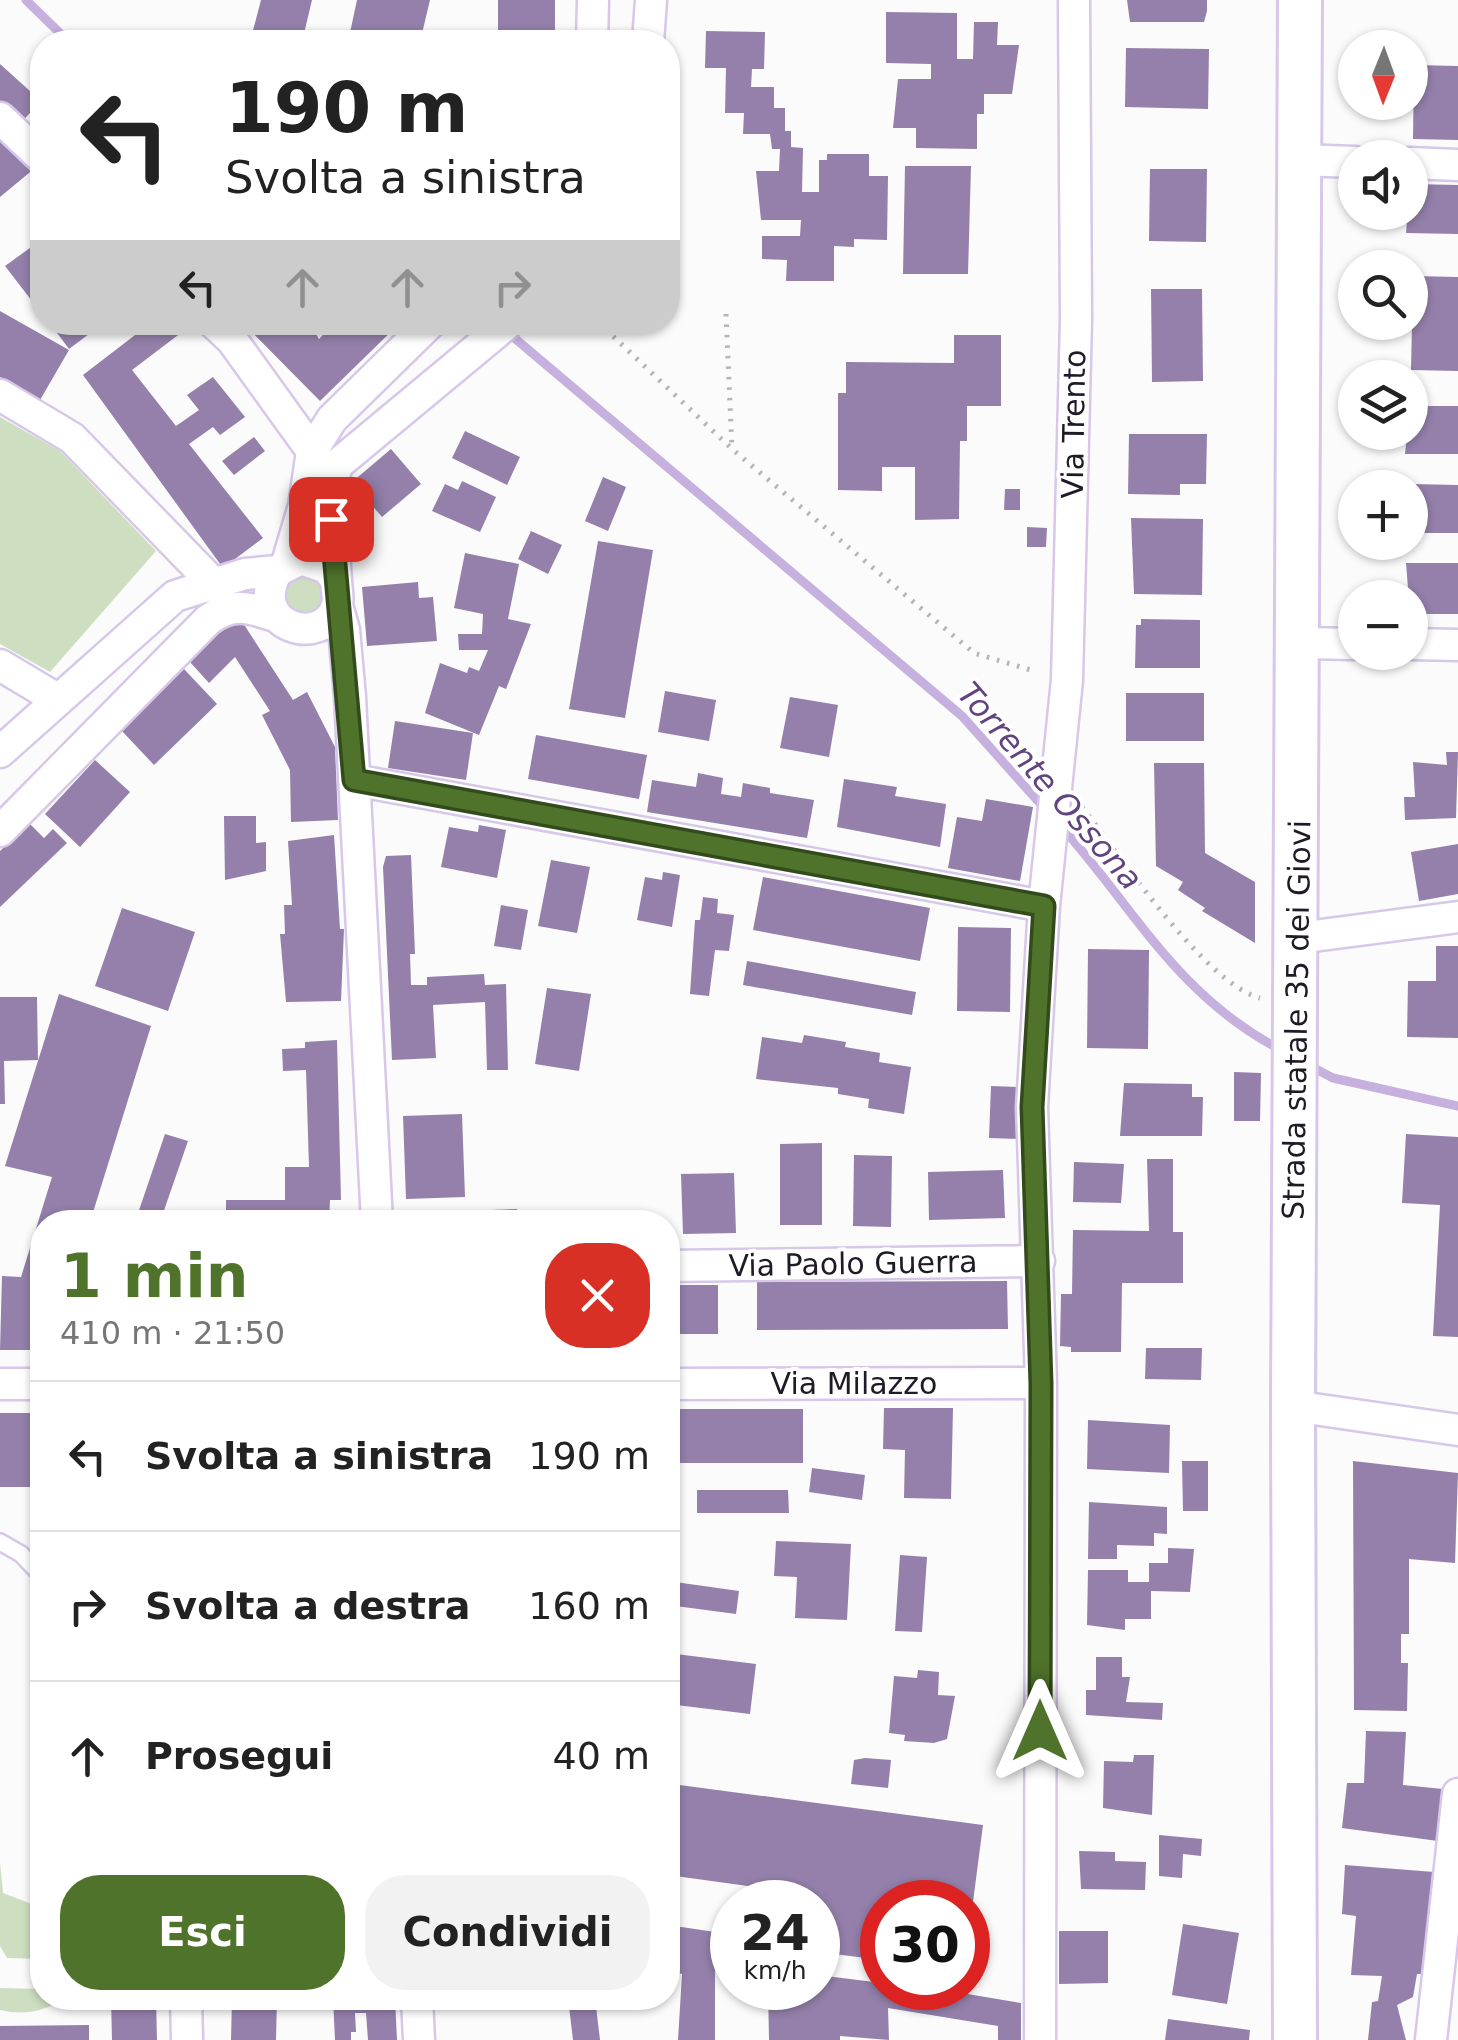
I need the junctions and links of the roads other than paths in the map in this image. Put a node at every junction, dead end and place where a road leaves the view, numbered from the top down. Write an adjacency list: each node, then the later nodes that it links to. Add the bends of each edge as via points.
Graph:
1 (592, 0): 5 (street)
2 (651, 0): 6 (street)
3 (1074, 0): 31 (street, Via Trento, via 1076,319 1067,680)
4 (1300, 0): 9 (main road, Strada statale 35 dei Giovi)
5 (592, 30)
6 (649, 30)
7 (0, 118): 8 (street)
8 (30, 147)
9 (1299, 160): 10 (street); 22 (main road, Strada statale 35 dei Giovi)
10 (1338, 161)
11 (1428, 163): 12 (street)
12 (1458, 164)
13 (227, 335): 17 (street)
14 (418, 335): 17 (street, via 332,419)
15 (496, 335): 20 (street, via 338,464 329,488)
16 (0, 395): 19 (street, via 72,438)
17 (312, 452): 18 (street, via 304,506)
18 (282, 567): 19 (street); 20 (street, via 315,561); 21 (street, via 269,585)
19 (216, 586): 27 (street, via 176,596)
20 (336, 593): 21 (street, via 326,621 309,629); 29 (street)
21 (275, 616): 30 (street, via 246,606 224,608 208,620)
22 (1298, 643): 23 (street); 33 (main road, Strada statale 35 dei Giovi)
23 (1338, 644)
24 (1428, 644): 25 (street)
25 (1458, 645)
26 (0, 664): 27 (street)
27 (57, 699): 28 (street)
28 (0, 752)
29 (354, 780): 31 (street); 34 (street)
30 (0, 831)
31 (1044, 906): 35 (street, Via Trento, via 1032,1107)
32 (1458, 917): 33 (street)
33 (1298, 938): 41 (main road, Strada statale 35 dei Giovi)
34 (377, 1210)
35 (1039, 1262): 36 (street, Via Paolo Guerra); 40 (street, Via Trento)
36 (680, 1266)
37 (0, 1384): 38 (street)
38 (30, 1384)
39 (680, 1384): 40 (street, Via Milazzo)
40 (1041, 1384): 50 (street, Via Trento)
41 (1293, 1406): 42 (street); 51 (main road, Strada statale 35 dei Giovi)
42 (1458, 1430)
43 (0, 1542): 44 (lane)
44 (30, 1563)
45 (1458, 1794): 52 (street)
46 (186, 2010): 48 (street)
47 (418, 2010): 49 (street)
48 (186, 2040)
49 (419, 2040)
50 (1040, 2040)
51 (1295, 2040)
52 (1431, 2040)

